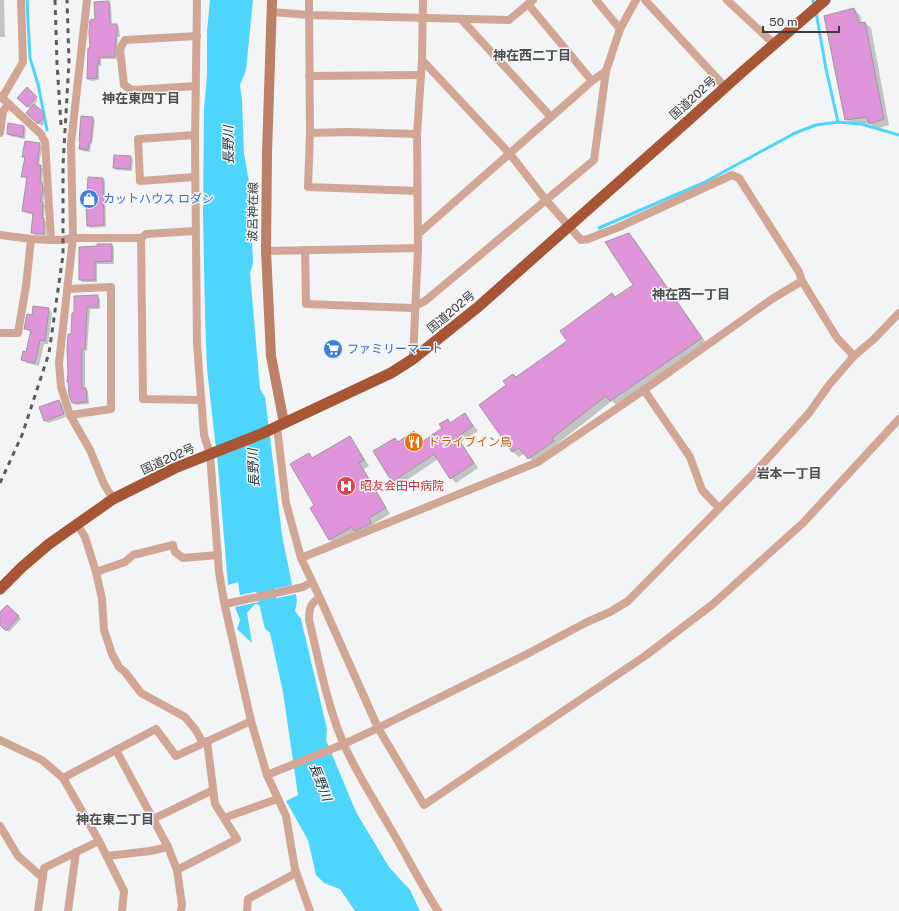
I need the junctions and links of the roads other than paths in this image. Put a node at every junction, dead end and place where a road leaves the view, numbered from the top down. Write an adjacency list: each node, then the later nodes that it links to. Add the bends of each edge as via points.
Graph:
1 (21, 0): 27 (street, via 23,62)
2 (87, 0): 42 (street, via 71,143)
3 (197, 0): 18 (street)
4 (272, 0): 13 (main road, 波呂神在線)
5 (309, 0): 14 (street)
6 (422, 0): 15 (street)
7 (596, 0): 17 (street)
8 (636, 0): 17 (street)
9 (645, 0): 26 (street)
10 (727, 0): 19 (street)
11 (530, 2): 16 (street, via 509,20); 24 (street)
12 (818, 6): 19 (highway, 国道202号)
13 (272, 12): 14 (street); 48 (main road, 波呂神在線)
14 (308, 15): 15 (street); 23 (street)
15 (422, 18): 16 (street); 20 (street)
16 (461, 19): 29 (street)
17 (620, 29): 21 (street)
18 (197, 36): 25 (street); 25 (street, via 125,40 120,49 124,85 132,90)
19 (774, 44): 26 (highway, 国道202号)
20 (422, 60): 22 (street); 34 (street)
21 (606, 71): 24 (street); 37 (street, via 594,160)
22 (421, 75): 23 (street); 32 (street)
23 (309, 76): 31 (street)
24 (592, 81): 29 (street)
25 (196, 86): 33 (street)
26 (725, 87): 38 (highway, 国道202号)
27 (1, 97): 28 (street)
28 (9, 104): 30 (street, via 3,110); 45 (street, via 41,134 45,142)
29 (552, 117): 34 (street)
30 (0, 133)
31 (310, 133): 32 (street); 36 (street, via 308,187)
32 (418, 134): 36 (street)
33 (195, 135): 35 (street); 35 (street, via 138,139 140,180)
34 (510, 154): 37 (street); 40 (street)
35 (195, 177): 39 (street)
36 (417, 191): 40 (street)
37 (545, 199): 38 (street); 51 (street, via 425,301)
38 (568, 226): 49 (street, via 581,240 588,239 732,175 739,178 799,272); 55 (highway, 国道202号, via 478,307)
39 (195, 231): 43 (street, via 146,234); 57 (street, via 196,344)
40 (418, 234): 46 (street)
41 (0, 235): 44 (street)
42 (73, 238): 43 (street); 45 (street); 50 (street)
43 (141, 238): 57 (street, via 143,399)
44 (31, 239): 45 (street); 53 (street, via 18,333)
45 (51, 240)
46 (418, 248): 47 (street); 51 (street)
47 (305, 250): 48 (street); 51 (street, via 306,304 412,308)
48 (266, 251): 60 (main road, 波呂神在線, via 271,356)
49 (802, 281): 54 (street, via 837,338); 56 (street, via 772,299)
50 (67, 289): 58 (street, via 59,363 61,387); 58 (street, via 111,287 111,409)
51 (416, 305): 55 (street)
52 (899, 313): 54 (street)
53 (0, 333)
54 (854, 356): 63 (street, via 829,384 809,413)
55 (413, 359): 60 (highway, 国道202号, via 392,373)
56 (644, 390): 63 (street, via 690,457 702,490); 66 (street, via 538,462)
57 (202, 400): 61 (street, via 204,435)
58 (70, 415): 62 (street)
59 (899, 419): 73 (street, via 803,523 713,604 645,656 424,805)
60 (281, 425): 61 (highway, 国道202号); 66 (street, via 286,503)
61 (210, 454): 62 (highway, 国道202号, via 175,468); 65 (street)
62 (113, 499): 64 (highway, 国道202号)
63 (719, 508): 73 (street, via 628,600 616,608)
64 (77, 524): 67 (street, via 85,537); 69 (highway, 国道202号, via 49,544)
65 (218, 555): 67 (street, via 183,558 175,552 173,545 133,555 125,562); 71 (street)
66 (301, 558): 68 (street)
67 (96, 572): 75 (street, via 102,599 104,630 119,667 142,692 185,717)
68 (312, 582): 70 (street); 71 (street, via 303,587)
69 (0, 589)
70 (320, 598): 73 (street); 76 (street, via 313,602 309,610 309,620 334,718)
71 (225, 604): 72 (street)
72 (251, 722): 75 (street); 78 (street)
73 (378, 728): 76 (street)
74 (0, 740): 79 (street, via 42,760)
75 (205, 742): 77 (street, via 176,756 156,729); 80 (street)
76 (344, 744): 78 (street); 98 (street, via 360,778)
77 (116, 750): 79 (street); 83 (street)
78 (269, 774): 81 (street)
79 (63, 778): 85 (street)
80 (213, 790): 82 (street, via 215,804); 83 (street)
81 (277, 799): 82 (street); 90 (street, via 286,816)
82 (224, 818): 89 (street, via 237,838)
83 (153, 819): 86 (street)
84 (0, 826): 91 (street, via 18,856)
85 (99, 840): 87 (street); 88 (street)
86 (168, 847): 88 (street); 89 (street)
87 (76, 852): 91 (street, via 44,868); 93 (street)
88 (107, 856): 94 (street, via 124,891)
89 (177, 870): 95 (street)
90 (296, 873): 96 (street, via 248,899); 97 (street)
91 (43, 878): 92 (street)
92 (38, 911)
93 (68, 911)
94 (122, 911)
95 (181, 911)
96 (247, 911)
97 (310, 911)
98 (438, 911)

